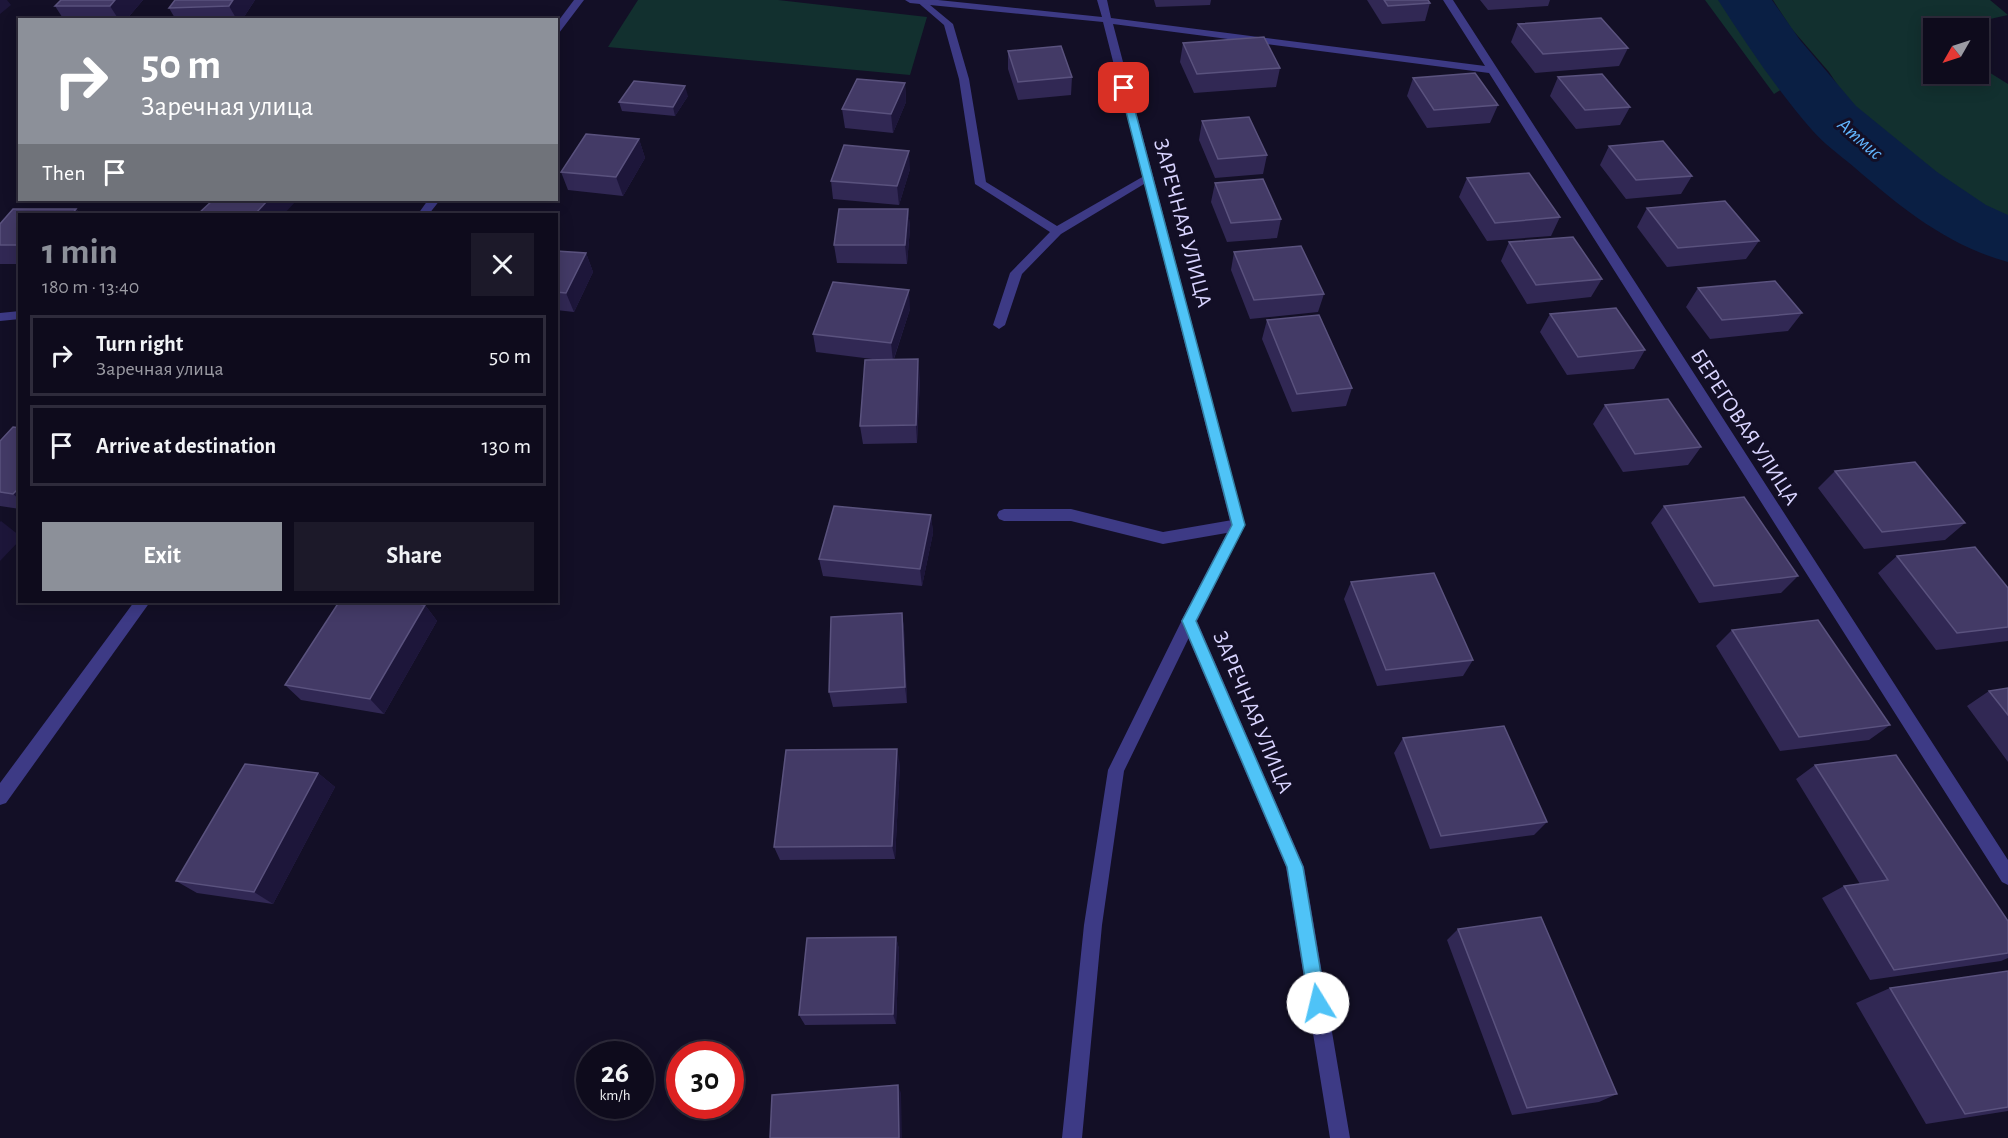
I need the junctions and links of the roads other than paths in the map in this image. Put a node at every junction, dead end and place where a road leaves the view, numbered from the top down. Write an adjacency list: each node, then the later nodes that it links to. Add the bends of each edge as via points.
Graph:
1 (579, 0): 6 (street)
2 (1102, 0): 5 (street, ЗАРЕЧНАЯ УЛИЦА)
3 (1448, 0): 7 (street, БЕРЕГОВАЯ УЛИЦА)
4 (914, 1): 5 (street); 11 (street, via 948,24 964,78 981,184)
5 (1107, 20): 7 (street); 8 (street, ЗАРЕЧНАЯ УЛИЦА)
6 (558, 28)
7 (1492, 70): 20 (street, БЕРЕГОВАЯ УЛИЦА)
8 (1148, 178): 11 (street); 16 (street, ЗАРЕЧНАЯ УЛИЦА)
9 (433, 201): 10 (street)
10 (424, 213)
11 (1057, 231): 14 (street, via 1016,273)
12 (18, 315): 13 (street)
13 (0, 317)
14 (999, 325)
15 (1004, 515): 16 (street, via 1071,515 1163,538)
16 (1238, 525): 18 (street, ЗАРЕЧНАЯ УЛИЦА)
17 (141, 603): 19 (street)
18 (1189, 621): 21 (street, via 1116,770 1093,925); 22 (street, ЗАРЕЧНАЯ УЛИЦА, via 1295,867)
19 (0, 797)
20 (2008, 876)
21 (1072, 1138)
22 (1340, 1138)

